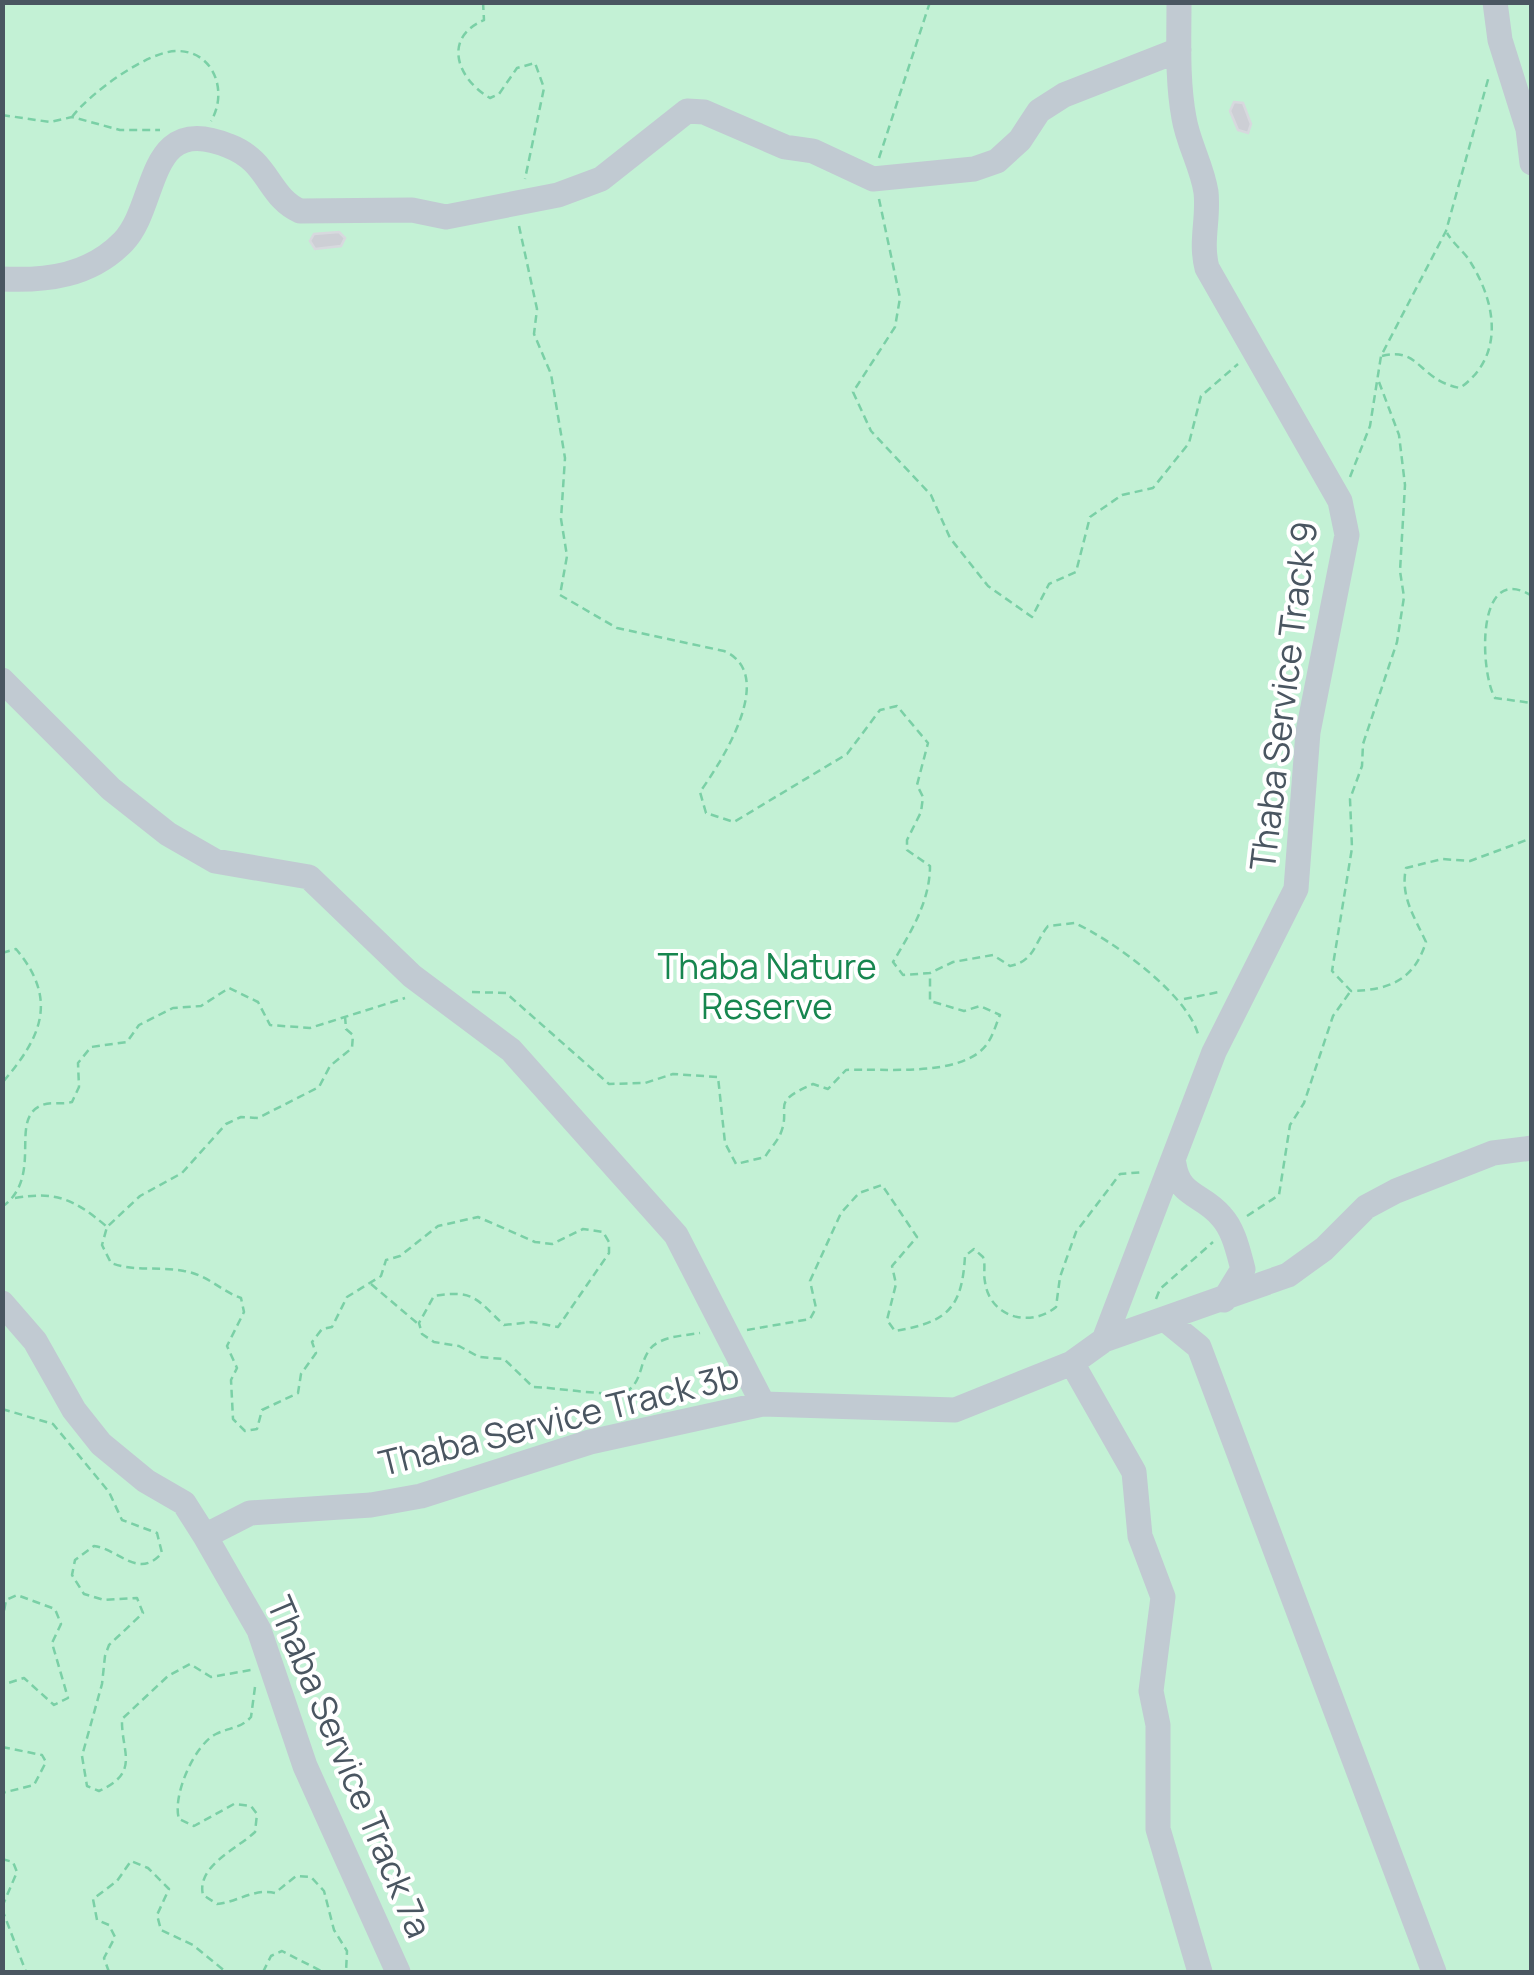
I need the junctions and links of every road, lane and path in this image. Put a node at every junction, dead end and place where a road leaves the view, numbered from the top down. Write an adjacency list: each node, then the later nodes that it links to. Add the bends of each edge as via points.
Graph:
1 (483, 2): 12 (path, via 484,20 459,42 456,55 465,77 490,98 517,68 534,63 544,88)
2 (930, 2): 11 (path)
3 (1179, 2): 5 (street, Thaba Service Track 9)
4 (1495, 2): 10 (street)
5 (1180, 50): 11 (street, via 1064,95 1039,111 997,161); 15 (street, Thaba Service Track 9, via 1184,120 1206,194 1206,268)
6 (1489, 74): 13 (path)
7 (2, 115): 8 (path)
8 (72, 118): 9 (path); 9 (path, via 111,80 175,51 193,54 216,75 217,111)
9 (192, 141): 12 (street, via 246,154 266,171 286,205 300,212 412,210 446,217); 14 (street, via 174,145 151,174 135,224 106,256 54,278)
10 (1532, 163)
11 (873, 179): 12 (street, via 812,150 687,111 601,179); 15 (path, via 900,298 895,327 852,392 870,431 931,495 950,538 988,586 1032,617 1049,584 1076,572 1090,517 1122,495 1153,488 1188,443 1200,396)
12 (520, 203): 25 (path, via 537,309 534,334 551,374 564,458 567,556 560,596 616,628 724,651 742,662 748,685 733,740 700,792 712,816 734,822 746,817 847,754 880,710 898,706 928,743 917,785 921,812 907,850 930,866 930,879 922,912 894,962 903,975)
13 (1446, 231): 16 (path); 16 (path, via 1471,263 1488,302 1494,326 1486,362 1460,388 1423,374 1413,358 1397,352)
14 (2, 279)
15 (1254, 356): 18 (street, Thaba Service Track 9)
16 (1380, 356): 17 (path)
17 (1379, 382): 18 (path); 27 (path, via 1399,435 1405,485 1404,597 1350,799 1352,848 1332,970)
18 (1344, 512): 24 (street, Thaba Service Track 9, via 1342,570 1300,793 1298,878)
19 (1532, 596): 21 (path, via 1506,592 1492,605 1483,634 1495,698)
20 (2, 680): 26 (street, via 111,789 168,834 215,861 310,878)
21 (1532, 703)
22 (1532, 838): 27 (path, via 1483,858 1406,868 1402,885 1426,942 1421,957 1395,984)
23 (2, 954): 32 (path, via 16,949 24,958 43,1004 38,1036)
24 (1251, 972): 29 (path, via 1216,994); 31 (street, Thaba Service Track 9)
25 (930, 973): 28 (path, via 930,1002 964,1011 980,1006 1000,1015 987,1046 926,1070 846,1070 828,1090 813,1084 790,1094 780,1108 782,1132 765,1157 736,1164 726,1142 718,1078 673,1074 609,1084 506,993); 29 (path, via 972,956 1019,964 1029,960 1048,926 1062,921 1088,929)
26 (431, 990): 30 (path); 44 (street, via 510,1050 667,1224)
27 (1351, 990): 38 (path, via 1290,1125 1279,1195)
28 (468, 992)
29 (1182, 999): 31 (path)
30 (345, 1016): 35 (path, via 310,1028 270,1025 258,1002 230,988 200,1006 173,1008 139,1025 127,1042 91,1048 78,1063 72,1102 44,1104 31,1114 24,1138 26,1176); 37 (path, via 352,1048 330,1066 319,1087 258,1118 226,1124 182,1173 140,1196)
31 (1209, 1066): 34 (street, Thaba Service Track 9)
32 (2, 1082)
33 (1532, 1148): 40 (street, Thaba Service Track 3b, via 1493,1153 1396,1190 1366,1207 1288,1276)
34 (1174, 1164): 38 (street, via 1184,1192 1217,1210); 44 (path, via 1120,1174 1076,1232 1056,1307 1044,1317 1024,1320 1001,1307 988,1293 983,1256 974,1250 965,1256 963,1288 954,1305 918,1326 895,1330 887,1320 896,1284 892,1266 917,1236 882,1185 860,1193 841,1214 810,1281 816,1308 810,1319 766,1330); 45 (street, Thaba Service Track 9)
35 (15, 1198): 36 (path); 37 (path, via 46,1192)
36 (2, 1207)
37 (107, 1227): 39 (path, via 102,1245 110,1262 181,1270 242,1298 244,1312 227,1346 237,1368 233,1418 246,1431 257,1429 262,1410 298,1393 301,1374 316,1353 316,1336 332,1327 347,1297)
38 (1229, 1227): 40 (street, via 1243,1269); 43 (path, via 1160,1288)
39 (371, 1284): 42 (path); 42 (path, via 386,1260 438,1226 478,1216 536,1242 552,1244 583,1229 603,1232 610,1242 603,1267 558,1327 504,1324 484,1301 458,1292 434,1296)
40 (1229, 1296): 43 (street, Thaba Service Track 3b); 46 (street, via 1202,1327)
41 (2, 1304): 50 (street, Thaba Service Track 7a, via 35,1341 101,1444 184,1504)
42 (418, 1324): 44 (path, via 434,1342 504,1358 533,1386 611,1395 629,1390 650,1348 662,1340)
43 (1156, 1324): 45 (street, Thaba Service Track 3b); 46 (street)
44 (724, 1329): 48 (street)
45 (1104, 1340): 47 (street, Thaba Service Track 3b)
46 (1199, 1347): 69 (street)
47 (1072, 1363): 48 (street, Thaba Service Track 3b, via 955,1410); 68 (street, via 1134,1472 1140,1536 1162,1597 1151,1691 1158,1726 1158,1829)
48 (763, 1404): 50 (street, Thaba Service Track 3b, via 590,1442 421,1496 250,1513)
49 (2, 1410): 52 (path, via 53,1424 109,1492 122,1520 157,1533 163,1546 149,1563 130,1564 94,1546 75,1560 72,1575 84,1594 137,1598 143,1613 105,1656 82,1756 87,1786 108,1787 127,1766 122,1719 168,1676 190,1664 211,1677 245,1668)
50 (205, 1536): 67 (street, Thaba Service Track 7a, via 258,1630 305,1766)
51 (2, 1623): 54 (path, via 6,1600 17,1594 58,1613 61,1624 52,1643 68,1698 54,1705 24,1678)
52 (254, 1675)
53 (255, 1682): 66 (path, via 252,1717 209,1740 187,1774 176,1796 179,1819 194,1826 234,1804 250,1806 255,1832 217,1861 204,1878 204,1894 217,1904 229,1903 259,1890 275,1893 296,1876 311,1877 324,1891 347,1951)
54 (2, 1684)
55 (2, 1746): 56 (path, via 42,1754 46,1762 34,1785)
56 (2, 1793)
57 (2, 1859): 58 (path, via 18,1872)
58 (2, 1908): 59 (path)
59 (26, 1972)
60 (109, 1972): 63 (path, via 104,1958 115,1938 97,1920 93,1899 117,1882 131,1860 169,1889 157,1916 162,1930)
61 (146, 1972): 62 (path)
62 (158, 1972)
63 (226, 1972)
64 (263, 1972): 65 (path, via 282,1951)
65 (323, 1972)
66 (346, 1972)
67 (398, 1972)
68 (1200, 1972)
69 (1434, 1972)

